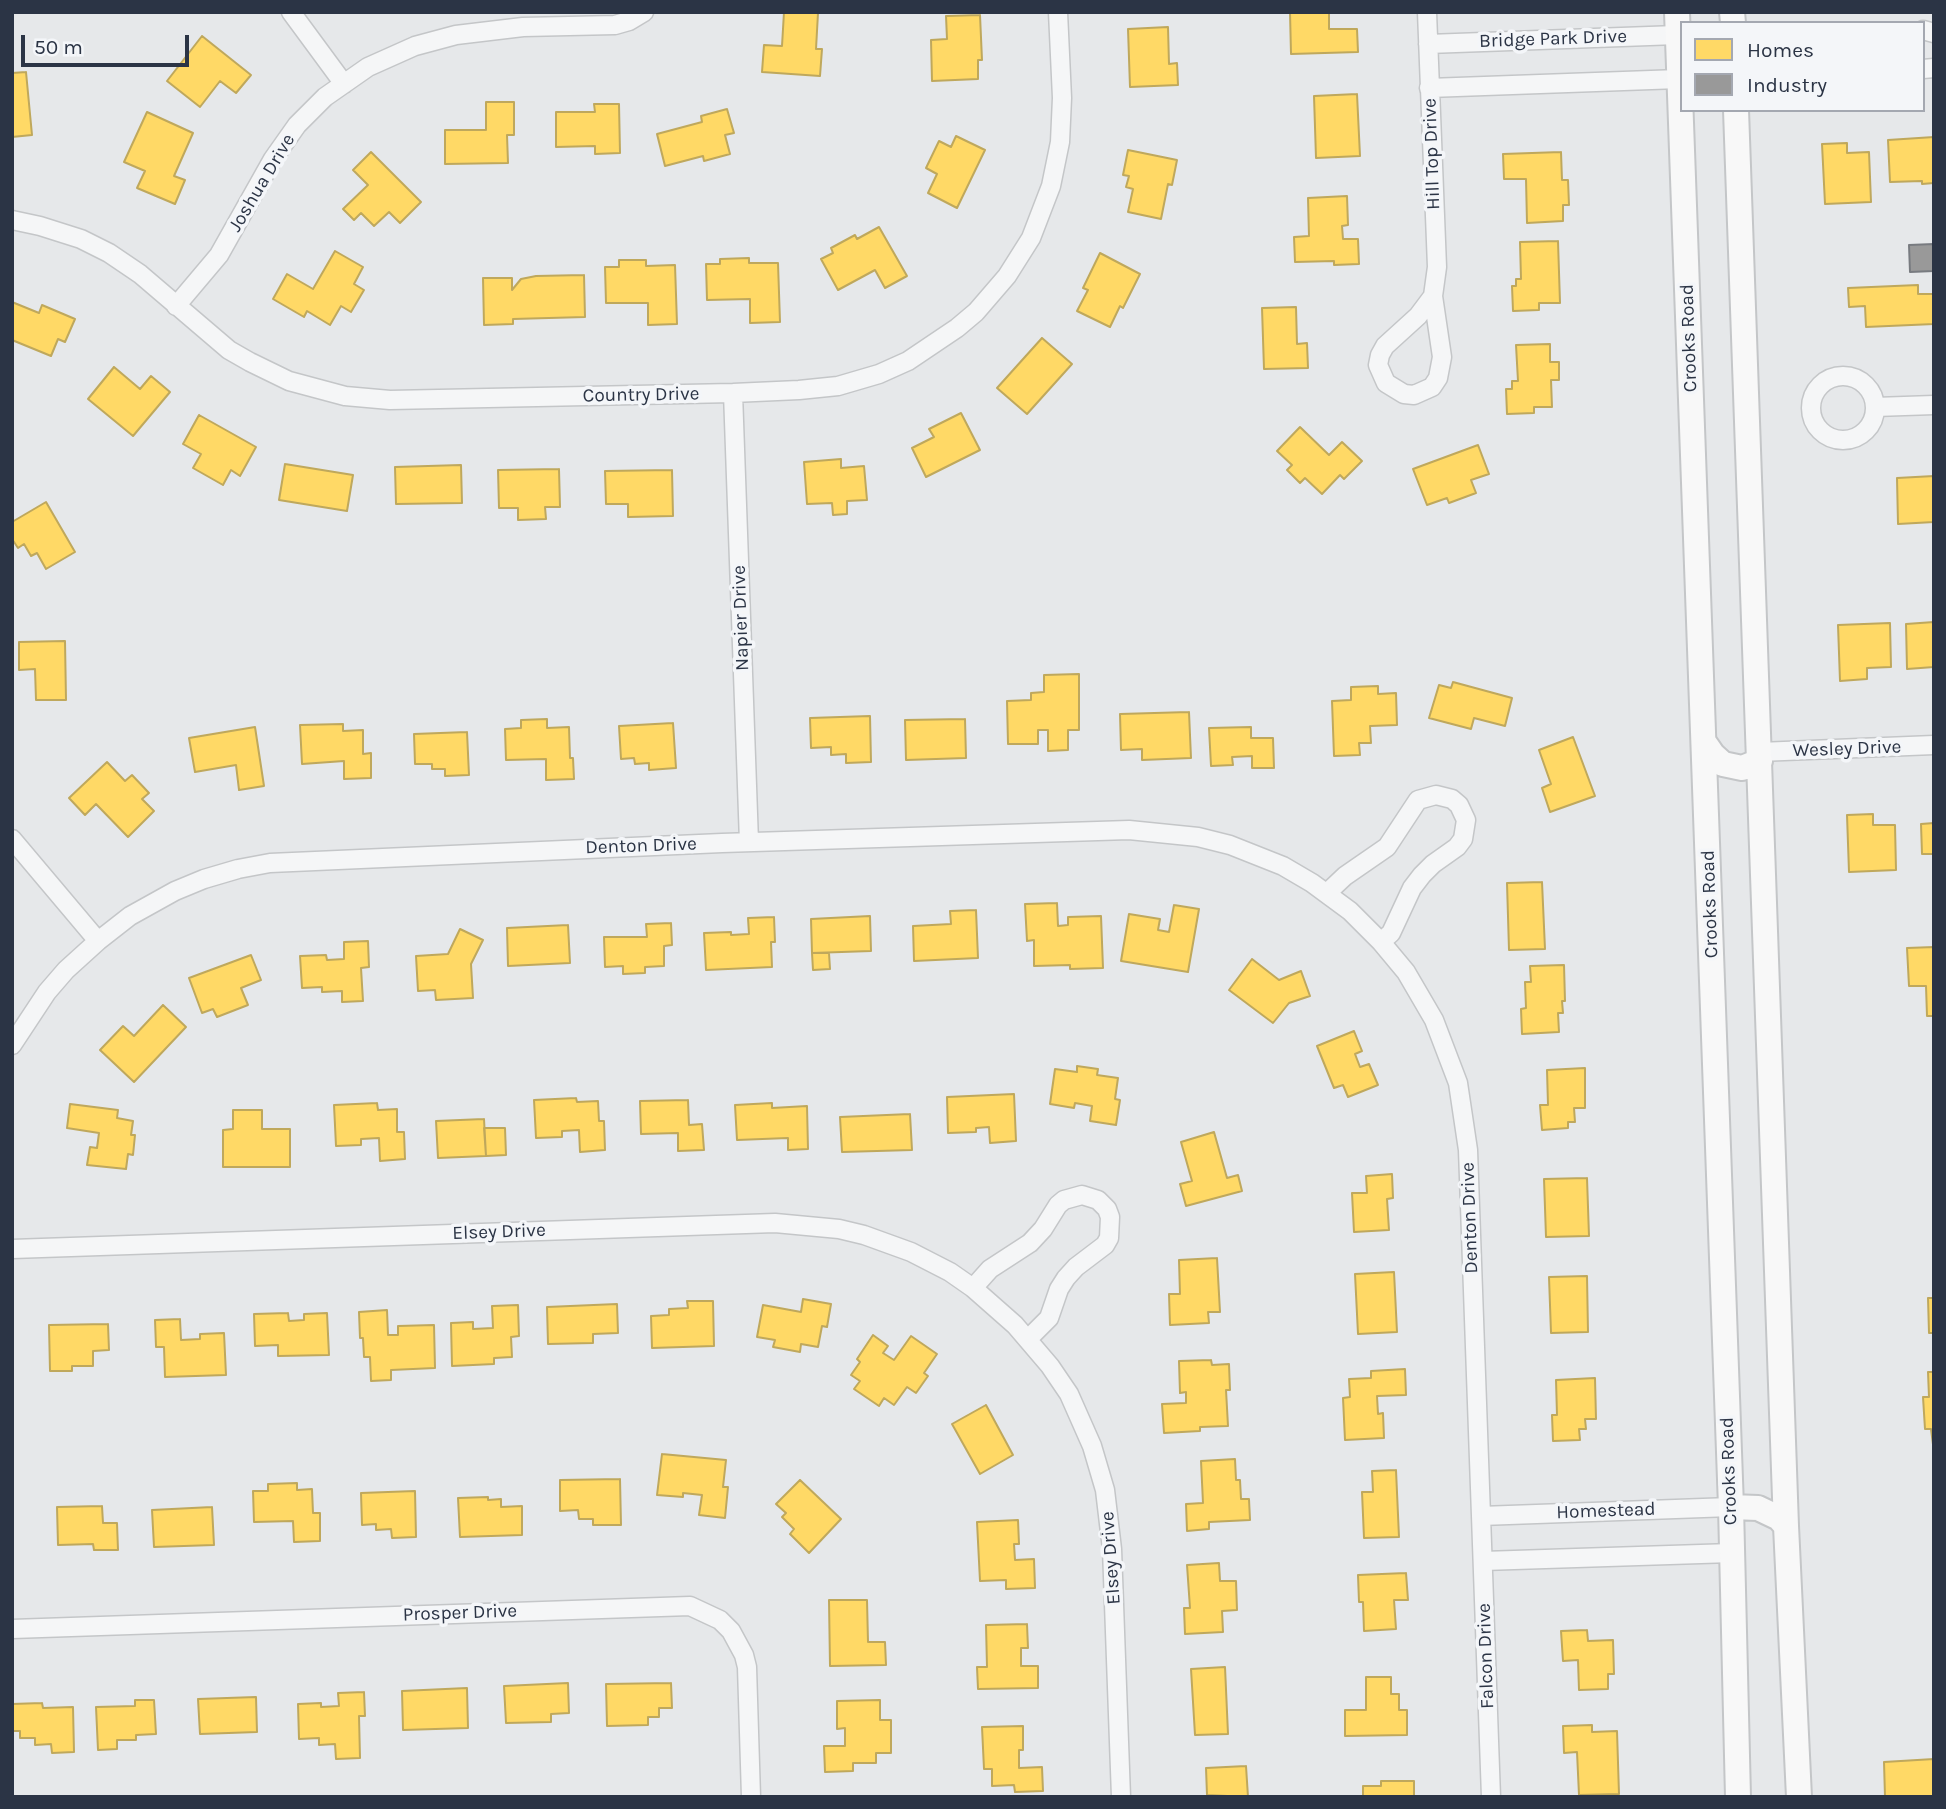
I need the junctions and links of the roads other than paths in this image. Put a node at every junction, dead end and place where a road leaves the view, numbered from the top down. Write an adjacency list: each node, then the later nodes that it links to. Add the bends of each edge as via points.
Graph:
1 (291, 12): 8 (street)
2 (644, 12): 8 (street, Joshua Drive, via 615,24 456,35 395,54)
3 (1058, 12): 16 (street, Country Drive, via 1060,142 1051,186 1031,238 1007,276 957,328 880,374 819,389)
4 (1427, 12): 6 (street, Hill Top Drive)
5 (1677, 23): 6 (street, Bridge Park Drive); 7 (main road, Crooks Road)
6 (1428, 44): 9 (street, Hill Top Drive)
7 (1679, 79): 9 (street); 10 (main road, Crooks Road)
8 (344, 84): 15 (street, Joshua Drive, via 310,112 285,142 219,255)
9 (1430, 88): 14 (street, Hill Top Drive, via 1437,267)
10 (1680, 106)
11 (1680, 112): 19 (main road, Crooks Road)
12 (1736, 112): 21 (main road)
13 (12, 220): 15 (street, Country Drive, via 81,239 109,253)
14 (1433, 296): 14 (street, Hill Top Drive, via 1441,369 1432,387 1404,394 1386,383 1378,365 1380,355)
15 (176, 306): 16 (street, Country Drive, via 229,350 268,373 345,396 390,400)
16 (733, 393): 23 (street, Napier Drive)
17 (1934, 405): 18 (street)
18 (1875, 407)
19 (1704, 742): 21 (main road, via 1723,764 1742,768); 31 (main road, Crooks Road)
20 (1934, 746): 21 (street, Wesley Drive)
21 (1760, 756): 33 (main road)
22 (12, 839): 25 (street)
23 (749, 842): 24 (street, Denton Drive, via 1164,832 1261,856); 25 (street, Denton Drive, via 270,863 175,891)
24 (1327, 893): 26 (street, Denton Drive); 26 (street, via 1387,846 1418,800 1436,794 1459,805 1466,820 1464,839 1422,874 1391,933)
25 (97, 941): 27 (street, Denton Drive, via 47,992)
26 (1381, 942): 32 (street, Denton Drive, via 1406,972 1434,1020 1464,1111)
27 (12, 1045)
28 (12, 1249): 29 (street, Elsey Drive, via 775,1223 839,1229 874,1238 931,1262)
29 (972, 1288): 30 (street, Elsey Drive); 30 (street, via 990,1269 1030,1244 1064,1200 1082,1195 1098,1200 1110,1217 1105,1245 1066,1278 1049,1318)
30 (1028, 1339): 38 (street, Elsey Drive, via 1069,1394 1105,1490 1112,1549)
31 (1731, 1507): 32 (street, Homestead); 33 (main road, via 1758,1508); 34 (main road, Crooks Road)
32 (1481, 1516): 35 (street, Falcon Drive)
33 (1786, 1526): 41 (main road)
34 (1732, 1553): 35 (street); 40 (main road, Crooks Road)
35 (1482, 1561): 39 (street, Falcon Drive)
36 (12, 1629): 37 (street, Prosper Drive, via 690,1606 720,1620 744,1656)
37 (751, 1797)
38 (1121, 1797)
39 (1491, 1797)
40 (1738, 1797)
41 (1799, 1797)

